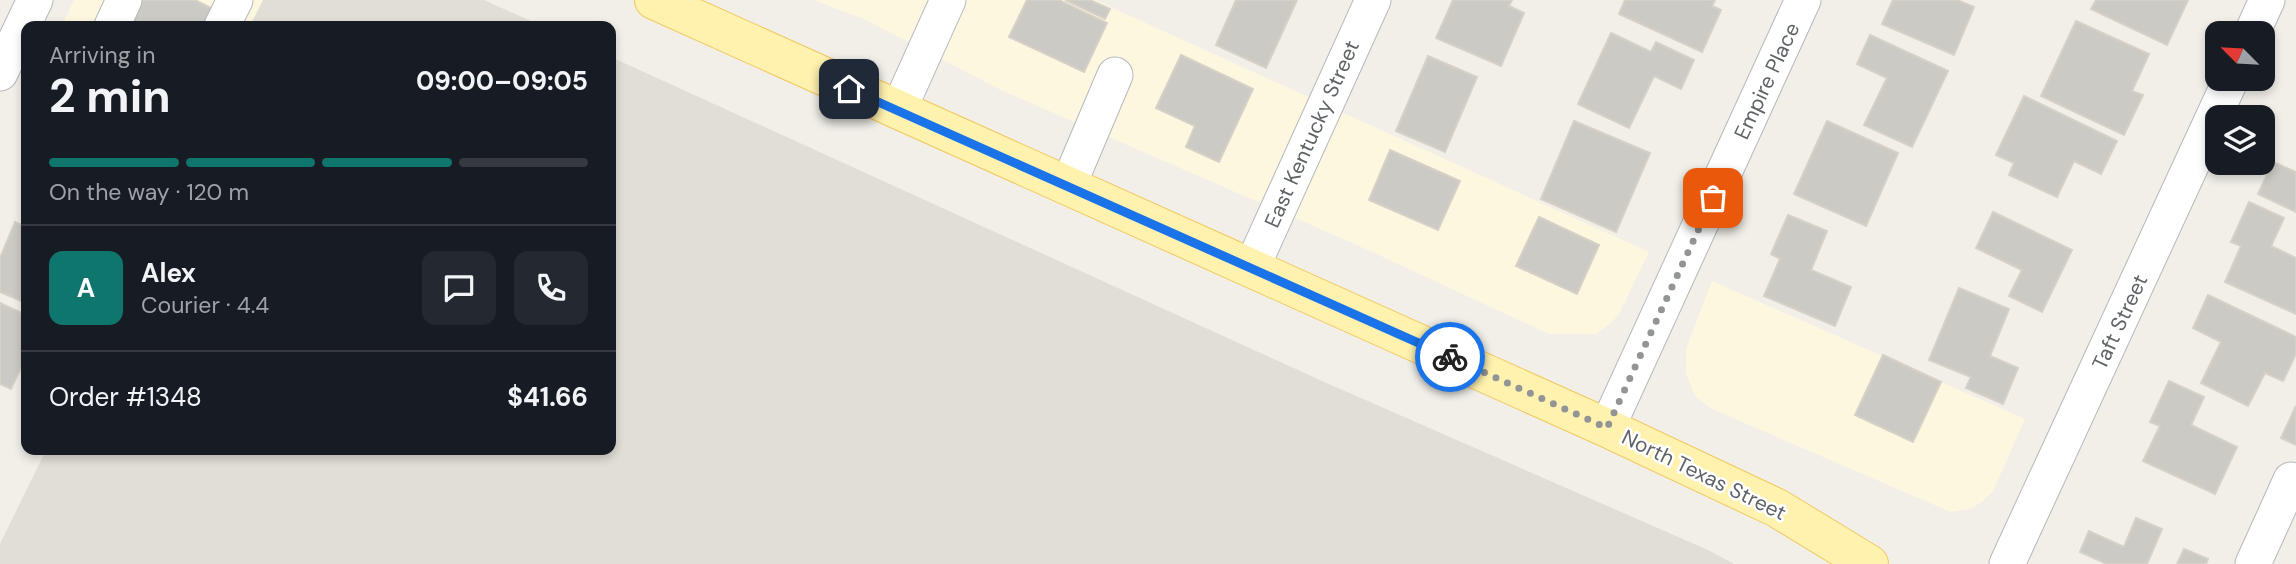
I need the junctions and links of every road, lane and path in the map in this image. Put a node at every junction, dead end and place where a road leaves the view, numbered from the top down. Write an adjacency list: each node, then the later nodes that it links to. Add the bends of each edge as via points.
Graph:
1 (124, 0): 9 (street)
2 (235, 0): 10 (street)
3 (948, 0): 15 (street)
4 (1373, 0): 17 (street, East Kentucky Street)
5 (1803, 0): 18 (street, Empire Place)
6 (2267, 0): 11 (street)
7 (671, 4): 15 (main road, North Texas Street)
8 (20, 9): 12 (street)
9 (114, 21)
10 (224, 21)
11 (2257, 21)
12 (0, 73)
13 (1115, 75): 16 (street)
14 (2226, 91): 20 (street, Taft Street)
15 (898, 111): 16 (main road, North Texas Street)
16 (1068, 186): 17 (main road, North Texas Street)
17 (1252, 267): 18 (main road, North Texas Street)
18 (1607, 428): 21 (main road, North Texas Street, via 1777,508)
19 (2296, 482): 22 (street, via 2291,480)
20 (2011, 563)
21 (1869, 564)
22 (2253, 564)

